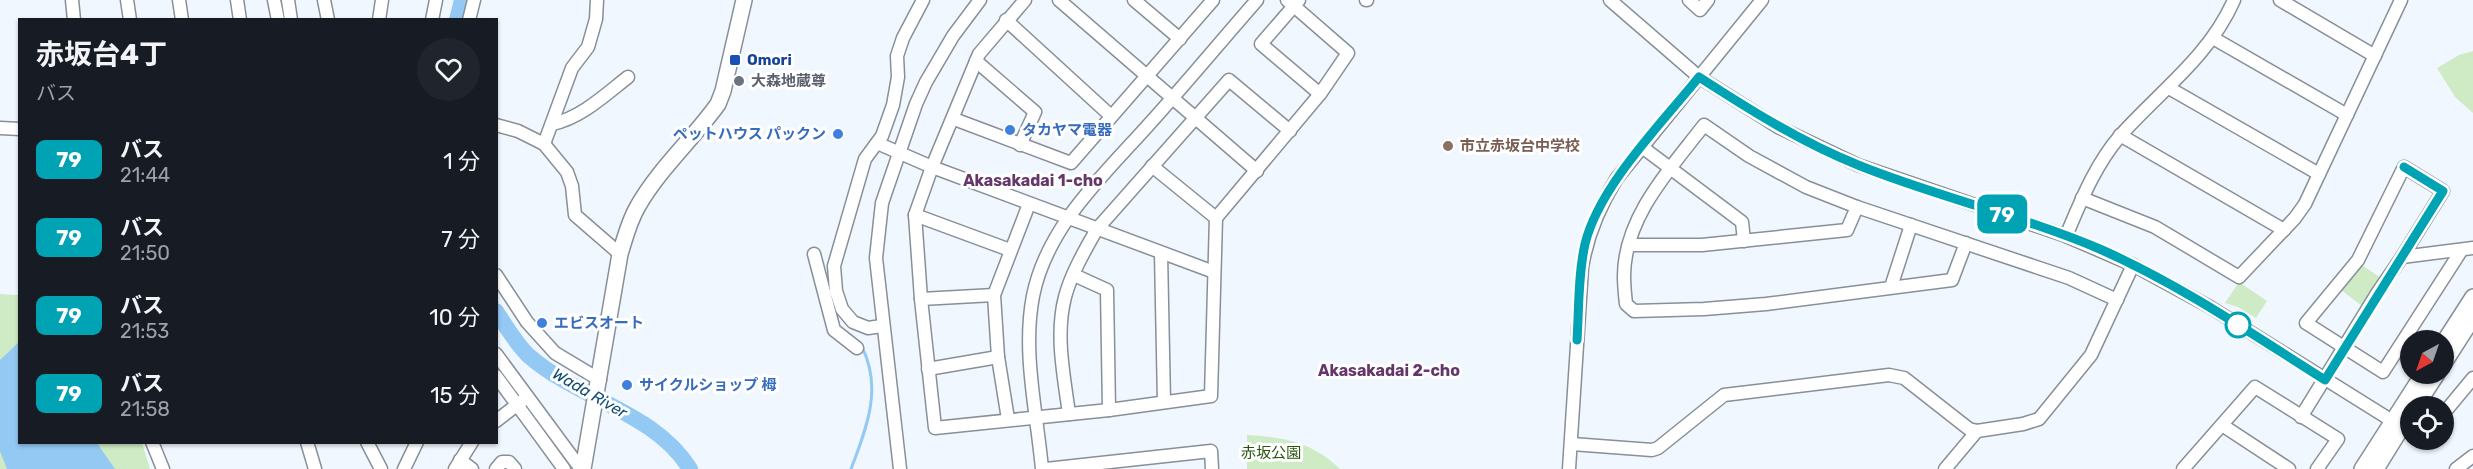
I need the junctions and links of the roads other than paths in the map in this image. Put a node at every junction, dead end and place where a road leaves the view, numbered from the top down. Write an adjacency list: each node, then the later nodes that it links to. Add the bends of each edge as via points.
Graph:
1 (72, 0): 28 (street)
2 (127, 0): 29 (street)
3 (179, 0): 30 (street)
4 (237, 0): 31 (street)
5 (274, 0): 32 (street)
6 (288, 0): 33 (street)
7 (324, 0): 34 (street)
8 (382, 0): 35 (street)
9 (436, 0): 36 (street)
10 (474, 0): 37 (street)
11 (597, 0): 53 (street, via 588,47 572,68)
12 (744, 0): 85 (main road, via 718,104 638,207)
13 (923, 0): 59 (street, via 897,56 893,105)
14 (980, 0): 63 (street, via 930,75)
15 (1025, 0): 38 (street)
16 (1059, 0): 43 (street)
17 (1134, 0): 40 (street)
18 (1212, 0): 40 (street)
19 (1257, 0): 48 (street)
20 (1610, 0): 45 (street)
21 (1689, 0): 22 (street, via 1700,10)
22 (1708, 0)
23 (1762, 0): 45 (street)
24 (2234, 0): 39 (street)
25 (2280, 0): 41 (street)
26 (1293, 2): 47 (street, via 1348,53); 47 (street, via 1261,44)
27 (2397, 2): 41 (street)
28 (74, 18)
29 (130, 18)
30 (182, 18)
31 (240, 18)
32 (278, 18)
33 (291, 18)
34 (328, 18)
35 (379, 18)
36 (432, 18)
37 (470, 18)
38 (1005, 20): 42 (street); 50 (street)
39 (2213, 38): 46 (street); 49 (street)
40 (1180, 39): 43 (street)
41 (2375, 56): 49 (street)
42 (976, 61): 52 (street); 61 (street, via 1035,112)
43 (1147, 76): 48 (street); 50 (street)
44 (628, 77): 53 (street, via 590,107)
45 (1699, 77): 62 (street); 78 (street, via 1778,127 1858,165)
46 (2169, 88): 58 (street); 68 (street)
47 (1320, 94): 57 (street)
48 (1173, 98): 51 (street); 73 (street)
49 (2347, 115): 68 (street)
50 (1111, 116): 61 (street, via 1071,163)
51 (1196, 118): 57 (street, via 1229,80); 64 (street); 67 (street)
52 (954, 119): 61 (street); 65 (street)
53 (552, 124): 60 (street)
54 (498, 126): 60 (street)
55 (0, 128): 56 (street)
56 (18, 129)
57 (1290, 131): 67 (street)
58 (2120, 135): 69 (street); 77 (street)
59 (877, 143): 63 (street); 88 (street, via 865,159)
60 (544, 144): 85 (street, via 567,172 575,216)
61 (1020, 145)
62 (1642, 147): 66 (street); 130 (street, via 1617,178 1586,243)
63 (898, 153): 65 (street); 98 (street, via 882,202 878,232 876,258)
64 (1152, 166): 74 (street); 76 (street)
65 (932, 167): 70 (street); 72 (street)
66 (1670, 169): 71 (street, via 1704,125 1781,175); 79 (street, via 1742,222); 81 (street, via 1637,221)
67 (1257, 171): 74 (street)
68 (2319, 174): 77 (street, via 2305,204)
69 (2082, 198): 77 (street, via 2155,227 2239,277); 78 (street)
70 (1029, 204): 73 (street); 83 (street)
71 (1857, 207): 75 (street); 79 (street, via 1847,230)
72 (915, 215): 83 (street); 95 (street)
73 (1067, 218): 76 (street); 116 (street, via 1040,270 1030,315 1030,367)
74 (1216, 218): 89 (street)
75 (1911, 225): 80 (street); 92 (street)
76 (1097, 229): 84 (street); 90 (street)
77 (2284, 230)
78 (2066, 236): 87 (street)
79 (1744, 241): 81 (street)
80 (1966, 243): 92 (street, via 1952,280); 96 (street, via 2069,278)
81 (1630, 245): 92 (street, via 1624,274 1626,304 1634,311 1766,304)
82 (2467, 249): 86 (street); 100 (street, via 2384,372)
83 (1010, 250): 93 (street)
84 (1161, 253): 89 (street); 112 (street)
85 (620, 254): 109 (main road)
86 (2402, 257): 100 (street); 100 (street, via 2443,191 2404,167 2358,260 2306,323)
87 (2133, 265): 96 (street); 108 (street, via 2210,307)
88 (834, 266): 98 (street, via 842,309 853,322 868,328); 102 (street, via 814,254 834,330)
89 (1214, 272): 112 (street, via 1211,396)
90 (1074, 275): 114 (street, via 1107,290); 115 (street, via 1065,297 1061,326)
91 (498, 278): 109 (street, via 527,322 555,353)
92 (1891, 287)
93 (994, 295): 95 (street); 104 (street)
94 (2473, 297): 99 (main road)
95 (921, 299): 105 (street)
96 (2117, 300): 123 (street, via 2091,355 2039,419)
97 (2473, 318): 101 (main road)
98 (882, 326): 144 (street)
99 (2452, 330)
100 (2344, 347): 108 (street)
101 (2454, 347)
102 (857, 348)
103 (498, 357): 110 (street)
104 (998, 357): 105 (street); 119 (street)
105 (928, 369): 119 (street, via 935,428)
106 (2473, 378): 111 (street)
107 (498, 379): 113 (street)
108 (2325, 380): 117 (street); 121 (street)
109 (599, 382): 143 (main road)
110 (528, 396): 113 (street); 143 (street)
111 (2454, 401)
112 (1164, 402): 114 (street)
113 (517, 405): 118 (street); 142 (street)
114 (1110, 410): 115 (street)
115 (1069, 414): 116 (street)
116 (1037, 417): 119 (street); 145 (street)
117 (2301, 417): 120 (street, via 2255,387); 150 (street, via 2338,439)
118 (498, 419)
119 (1008, 419)
120 (2222, 425): 134 (street); 149 (street)
121 (2400, 427)
122 (2400, 429): 151 (main road)
123 (1977, 430): 130 (street, via 1961,424 1904,378 1889,375 1724,395 1652,450); 148 (street)
124 (2400, 430): 152 (main road)
125 (153, 444): 135 (street)
126 (308, 444): 136 (street)
127 (368, 444): 137 (street)
128 (416, 444): 138 (street)
129 (471, 444): 132 (street)
130 (1572, 444): 147 (street)
131 (2473, 456): 153 (street)
132 (457, 464): 139 (street)
133 (1074, 467): 145 (street); 146 (street, via 1211,451)
134 (2187, 468)
135 (163, 469)
136 (315, 469)
137 (381, 469)
138 (404, 469)
139 (472, 469)
140 (496, 469): 141 (street, via 502,462 509,462)
141 (515, 469)
142 (564, 469)
143 (582, 469)
144 (900, 469)
145 (1044, 469)
146 (1212, 469)
147 (1569, 469)
148 (1945, 469)
149 (2289, 469)
150 (2317, 469)
151 (2362, 469)
152 (2376, 469)
153 (2456, 469)

